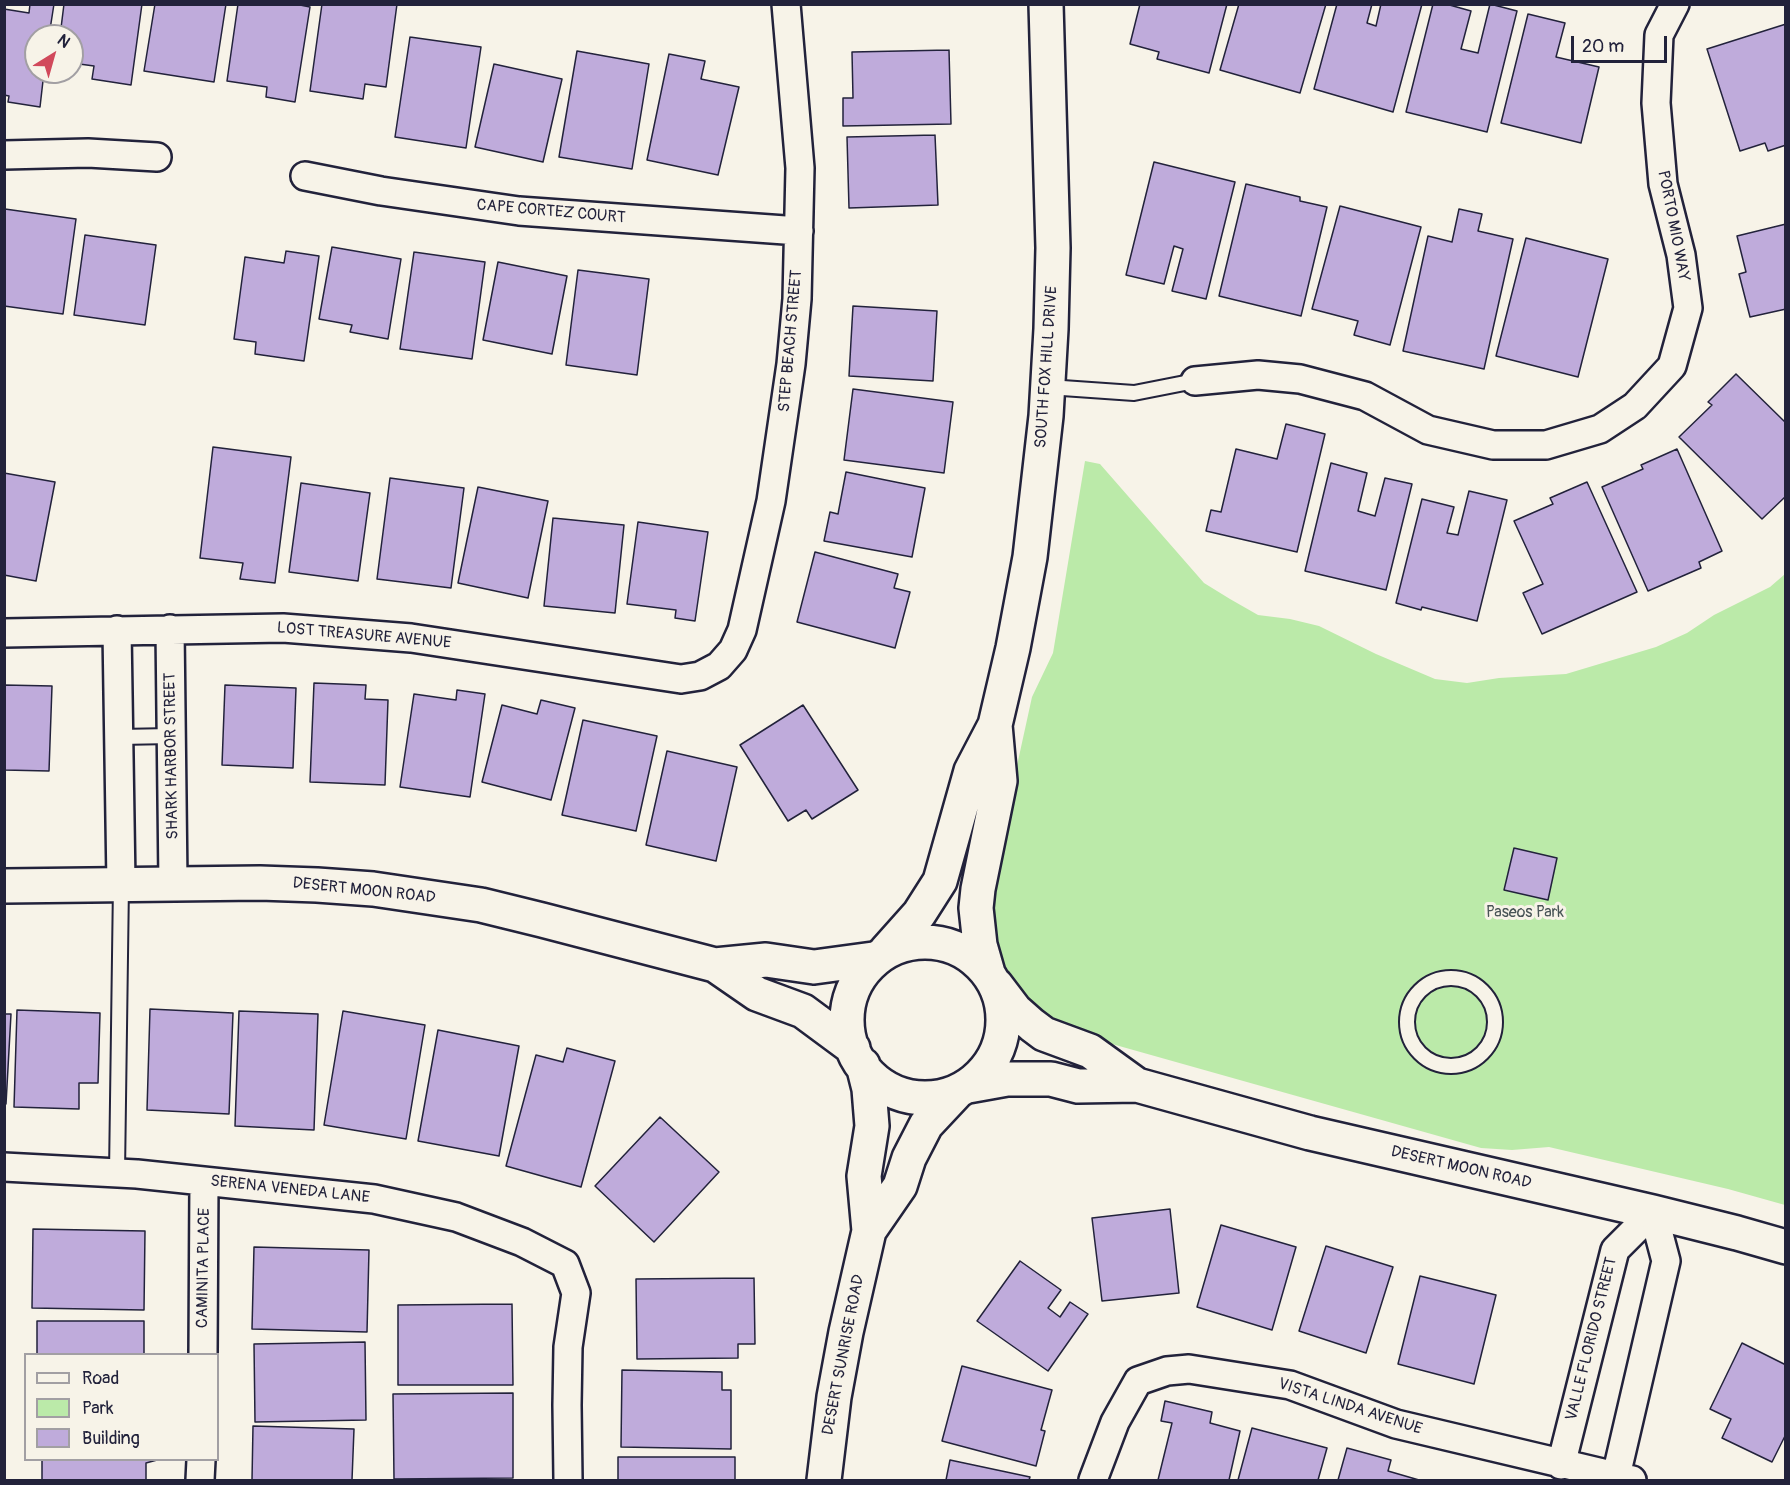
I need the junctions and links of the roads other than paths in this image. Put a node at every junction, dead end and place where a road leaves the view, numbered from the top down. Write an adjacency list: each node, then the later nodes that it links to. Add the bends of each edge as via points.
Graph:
1 (786, 4): 7 (street, STEP BEACH STREET, via 800,168)
2 (1046, 4): 9 (street, SOUTH FOX HILL DRIVE, via 1053,248)
3 (1675, 4): 8 (street, PORTO MIO WAY, via 1659,35 1656,103 1663,184 1682,255 1688,308 1672,366 1635,406 1600,429 1546,445 1493,445 1428,430 1365,396 1300,379 1258,375)
4 (4, 155): 5 (street, via 88,153)
5 (157, 157)
6 (305, 176): 7 (street, CAPE CORTEZ COURT, via 519,211)
7 (800, 231): 13 (street, STEP BEACH STREET, via 792,364 771,501 742,630 733,650)
8 (1195, 381): 9 (lane, via 1134,393)
9 (1048, 387): 14 (street, SOUTH FOX HILL DRIVE, via 1030,557)
10 (170, 629): 11 (street, LOST TREASURE AVENUE); 13 (street, LOST TREASURE AVENUE, via 283,628 411,638 681,679 700,676); 15 (street, SHARK HARBOR STREET)
11 (117, 630): 12 (street, LOST TREASURE AVENUE); 16 (street)
12 (4, 633)
13 (719, 666)
14 (995, 725): 20 (street, SOUTH FOX HILL DRIVE, via 971,771 940,881 919,914); 22 (street, SOUTH FOX HILL DRIVE, via 1000,781 976,908 980,945)
15 (171, 736): 16 (lane); 18 (street, SHARK HARBOR STREET)
16 (119, 737): 17 (street)
17 (121, 884): 18 (street, DESERT MOON ROAD); 19 (street, DESERT MOON ROAD); 28 (lane)
18 (173, 884): 21 (street, DESERT MOON ROAD, via 317,885 426,896 481,905)
19 (4, 886)
20 (879, 955): 21 (street, DESERT MOON ROAD, via 814,967 766,960); 22 (street, via 908,942 931,941 954,947 974,959); 23 (street, via 855,985 849,1001 848,1033)
21 (715, 965): 23 (street, DESERT MOON ROAD, via 757,994 803,1011)
22 (991, 978): 25 (street, DESERT MOON ROAD, via 1015,1010 1044,1034 1090,1051); 26 (street, via 1001,1003 1003,1027 997,1051 983,1072)
23 (858, 1056): 26 (street, via 873,1079 893,1092 916,1098 940,1097); 31 (street, DESERT SUNRISE ROAD, via 869,1089 872,1116 864,1176)
24 (1440, 1064): 24 (lane, via 1457,1066 1473,1060 1486,1049 1494,1034 1495,1017 1489,1001 1478,988 1463,980 1429,984 1416,996 1409,1011 1408,1028 1413,1044 1425,1057)
25 (1137, 1085): 26 (street, DESERT MOON ROAD, via 1078,1086 1050,1079 1007,1079); 30 (street, DESERT MOON ROAD, via 1310,1133)
26 (962, 1089): 31 (street, DESERT SUNRISE ROAD, via 926,1125 900,1186)
27 (4, 1167): 28 (street, SERENA VENEDA LANE)
28 (117, 1173): 29 (street, SERENA VENEDA LANE)
29 (204, 1181): 33 (street, CAMINITA PLACE); 38 (street, SERENA VENEDA LANE, via 374,1199 456,1216 565,1264 576,1293 568,1347)
30 (1653, 1212): 32 (street, DESERT MOON ROAD); 35 (street, VALLE FLORIDO STREET, via 1615,1250); 36 (street, via 1666,1261)
31 (869, 1231): 39 (street, DESERT SUNRISE ROAD, via 834,1397)
32 (1785, 1247)
33 (203, 1353)
34 (201, 1461): 37 (street)
35 (1561, 1465): 36 (street, VISTA LINDA AVENUE); 40 (street, VISTA LINDA AVENUE, via 1396,1424 1290,1384 1190,1369 1167,1371 1138,1381 1114,1422)
36 (1624, 1478)
37 (201, 1480)
38 (568, 1480)
39 (824, 1480)
40 (1093, 1480)

